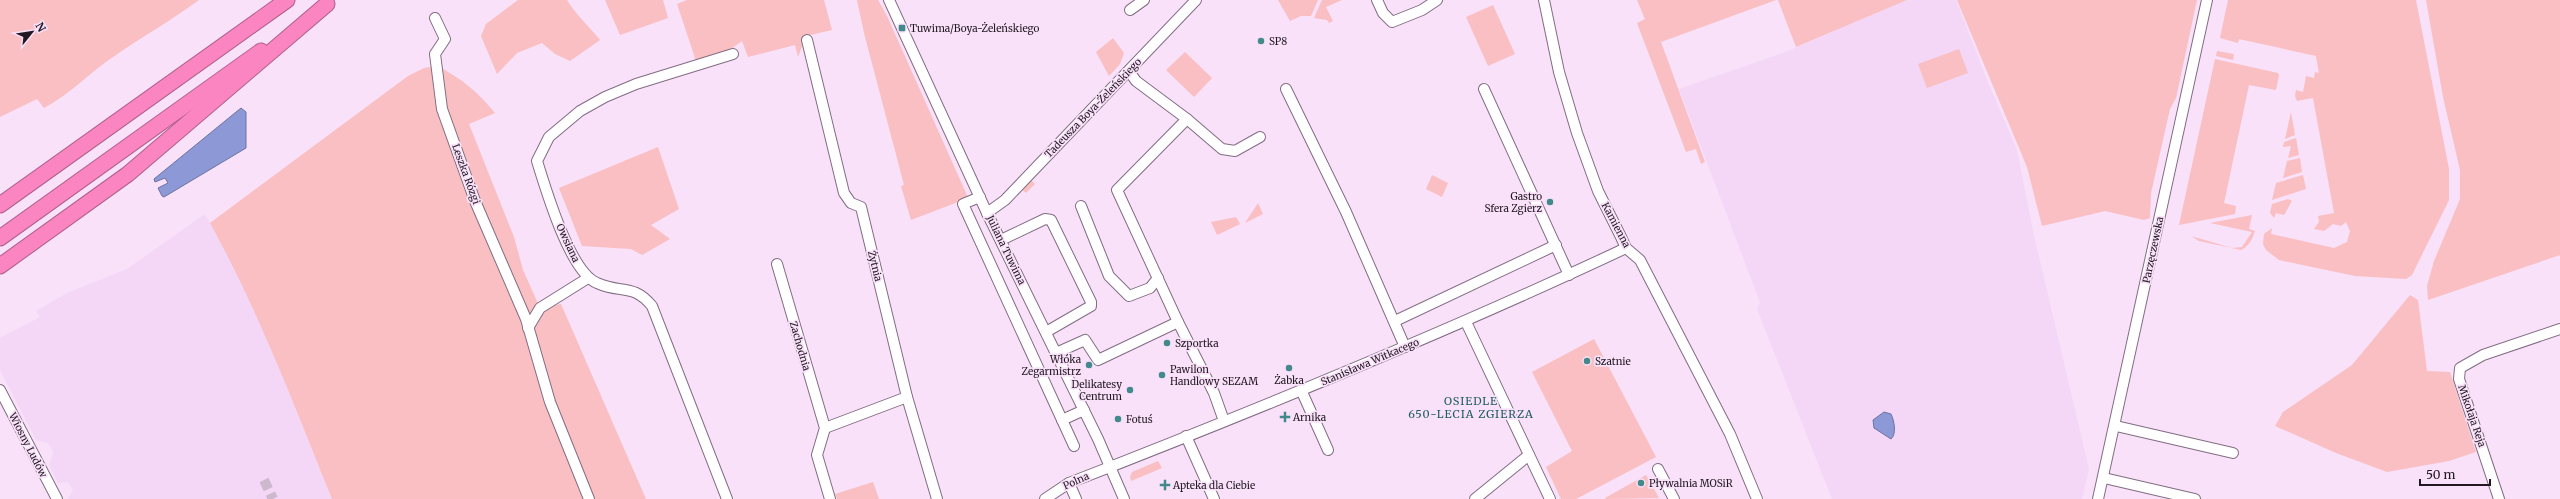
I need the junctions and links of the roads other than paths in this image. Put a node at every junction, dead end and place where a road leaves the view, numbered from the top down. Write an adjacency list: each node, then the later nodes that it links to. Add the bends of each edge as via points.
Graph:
1 (287, 0): 20 (highway)
2 (889, 0): 19 (street, Juliana Tuwima)
3 (1144, 0): 10 (street)
4 (1196, 0): 14 (street, Tadeusza Boya-Żeleńskiego)
5 (1376, 0): 6 (street, via 1392,22 1422,10)
6 (1437, 0)
7 (1544, 0): 26 (street, Kamienna, via 1559,72 1577,133 1598,191)
8 (2207, 0): 46 (street, Parzęczewska)
9 (329, 2): 23 (highway); 28 (highway, via 128,174)
10 (1130, 10)
11 (435, 18): 35 (street, Leszka Rózgi, via 445,39 435,54 442,109 475,201)
12 (807, 40): 42 (street, Żytnia, via 844,193 851,203 861,207)
13 (733, 54): 30 (street, Owsiana, via 636,84 604,97 580,111 549,137 537,161 561,230 580,269)
14 (1129, 71): 17 (street, via 1136,81); 22 (street, Tadeusza Boya-Żeleńskiego, via 1005,200)
15 (1286, 89): 32 (street)
16 (1484, 89): 25 (street)
17 (1187, 120): 18 (street, via 1222,149 1234,151); 31 (street, via 1117,190)
18 (1260, 137)
19 (980, 197): 22 (street, Juliana Tuwima); 44 (street, via 963,204)
20 (2, 203)
21 (1081, 206): 31 (street, via 1109,276 1129,296 1150,288)
22 (987, 212): 24 (street, Juliana Tuwima)
23 (0, 238)
24 (1001, 240): 37 (street, Juliana Tuwima); 37 (street, via 1046,219 1051,220 1091,300 1091,306)
25 (1556, 245): 29 (street); 32 (street)
26 (1626, 248): 29 (street, Stanisława Witkacego); 69 (street, Kamienna, via 1640,260 1730,434)
27 (777, 264): 47 (street, Zachodnia)
28 (0, 266)
29 (1569, 275): 34 (street, Stanisława Witkacego)
30 (588, 278): 35 (street, via 540,308); 59 (street, via 598,284 638,292 652,306)
31 (1158, 278): 33 (street)
32 (1395, 321): 38 (street)
33 (1178, 322): 39 (street, via 1098,360 1085,340); 45 (street, via 1214,393)
34 (1466, 322): 38 (street, Stanisława Witkacego); 52 (street)
35 (528, 328): 58 (street, Leszka Rózgi, via 550,402)
36 (2560, 329): 72 (street, Mikołaja Reja, via 2483,355 2460,368 2459,379 2481,440)
37 (1046, 332): 39 (street, Juliana Tuwima)
38 (1405, 347): 41 (street, Stanisława Witkacego)
39 (1056, 353): 43 (street, Juliana Tuwima)
40 (0, 390): 57 (street, Wiosny Ludów)
41 (1302, 392): 45 (street, Stanisława Witkacego); 50 (street)
42 (907, 397): 47 (street); 61 (street, Żytnia)
43 (1084, 410): 44 (street); 53 (street, Juliana Tuwima)
44 (1062, 420): 49 (street)
45 (1224, 421): 48 (street, Stanisława Witkacego)
46 (2116, 426): 51 (street); 55 (street, Parzęczewska)
47 (825, 428): 60 (street, via 817,455)
48 (1186, 436): 53 (street, Stanisława Witkacego); 65 (street)
49 (1074, 446)
50 (1328, 450)
51 (2233, 453)
52 (1529, 455): 66 (street); 67 (street)
53 (1110, 467): 56 (street, Polna); 64 (street, Juliana Tuwima)
54 (1658, 469): 68 (street)
55 (2104, 478): 70 (street, Parzęczewska); 71 (street)
56 (1069, 483): 62 (street, Polna); 63 (street)
57 (57, 499)
58 (589, 499)
59 (727, 499)
60 (830, 499)
61 (937, 499)
62 (1045, 499)
63 (1076, 499)
64 (1124, 499)
65 (1214, 499)
66 (1475, 499)
67 (1550, 499)
68 (1674, 499)
69 (1757, 499)
70 (2098, 499)
71 (2195, 499)
72 (2498, 499)

